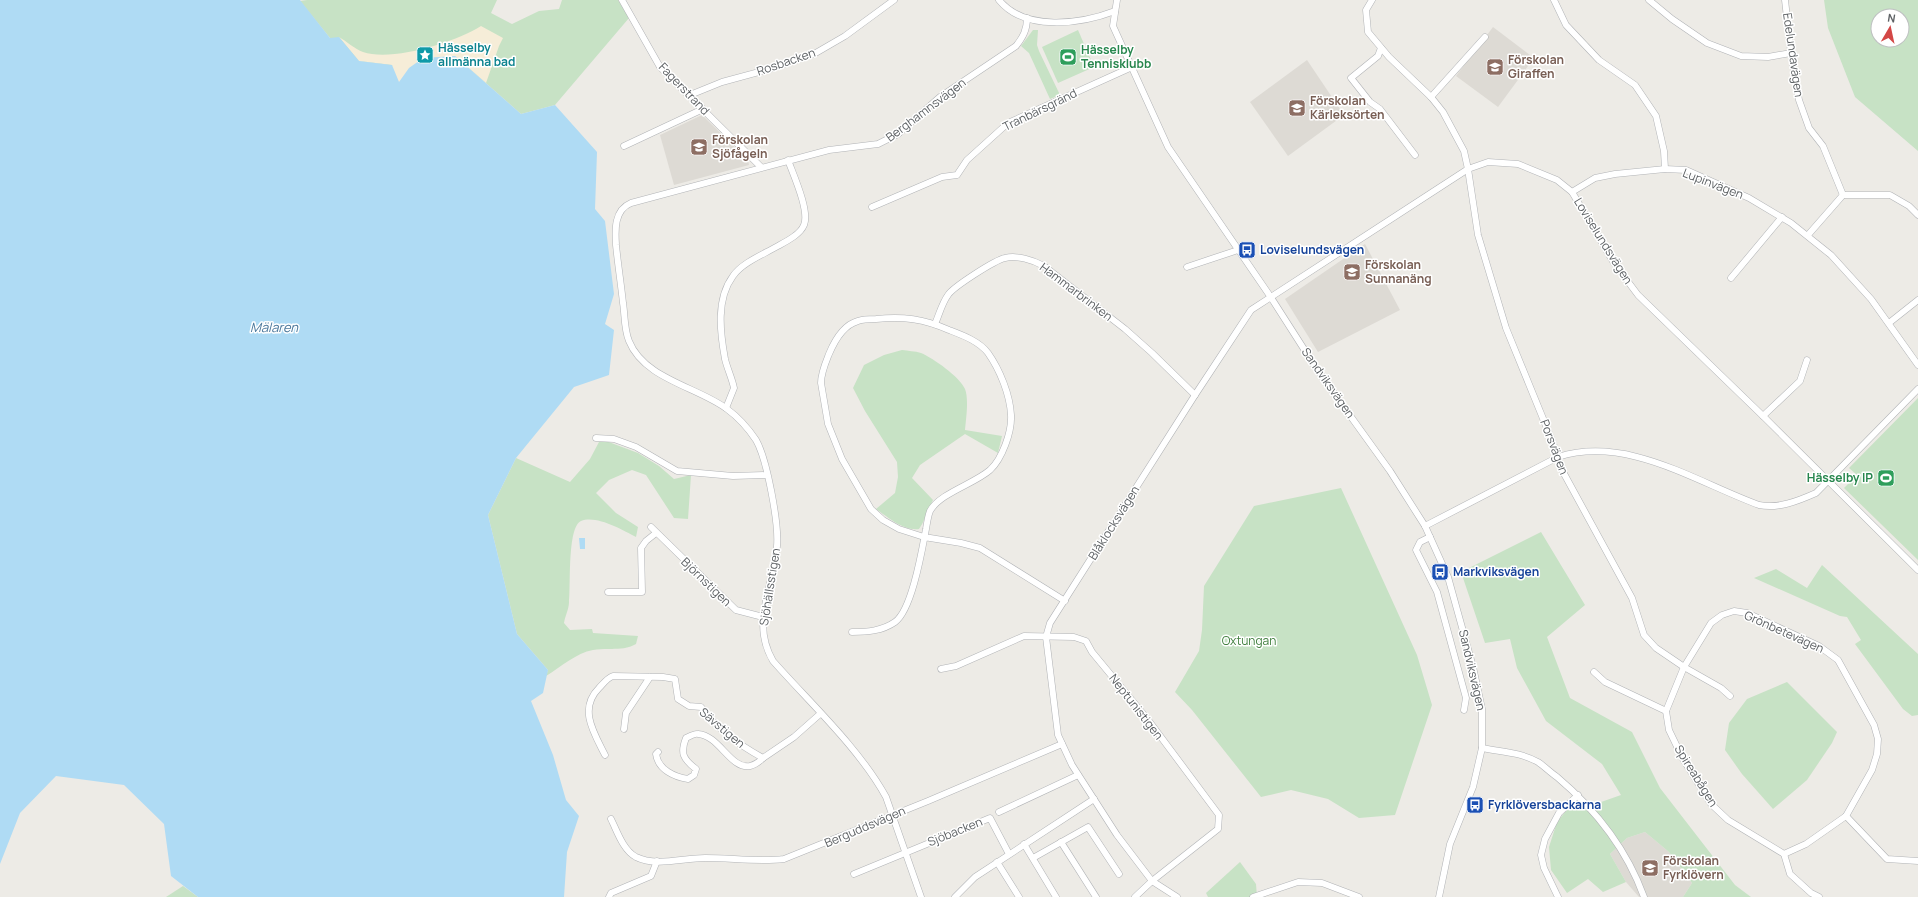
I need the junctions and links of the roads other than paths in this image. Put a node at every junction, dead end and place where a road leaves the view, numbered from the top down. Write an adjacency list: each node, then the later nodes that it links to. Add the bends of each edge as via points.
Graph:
1 (622, 0): 15 (street, Fagerstrand, via 660,67)
2 (894, 0): 15 (street, Rosbacken, via 845,36 814,54 722,82)
3 (999, 0): 10 (street, via 1004,6)
4 (1117, 0): 9 (street, Sandviksvägen)
5 (1372, 0): 12 (street, Porsvägen, via 1366,10 1368,32)
6 (1554, 0): 23 (street, via 1566,25 1599,60 1635,86 1656,116 1664,151)
7 (1649, 0): 13 (street, via 1707,43 1741,56 1768,57)
8 (1785, 0): 13 (street, Edelundavägen)
9 (1114, 11): 10 (street, via 1078,21 1041,22); 14 (street, Sandviksvägen, via 1113,26)
10 (1027, 18): 20 (street, Berghamnsvägen, via 1027,28 1016,46 940,97 891,138 878,144 829,150)
11 (1485, 37): 16 (street)
12 (1381, 48): 16 (street, Porsvägen); 19 (street, via 1378,56 1351,78 1370,102 1380,108)
13 (1791, 53): 25 (street, Edelundavägen, via 1799,100 1809,128 1823,146)
14 (1132, 67): 26 (street, Tranbärsgränd, via 1008,123 967,160 957,175 942,177); 30 (street, Sandviksvägen, via 1168,147)
15 (690, 95): 17 (street, Fagerstrand)
16 (1432, 98): 22 (street, Porsvägen, via 1447,118 1464,152)
17 (703, 109): 18 (street); 21 (street, Fagerstrand)
18 (624, 146)
19 (1415, 155)
20 (788, 160): 21 (street, Berghamnsvägen); 42 (street, via 802,200 804,225 785,242 748,263 733,275 723,296 720,312 725,360 734,388)
21 (761, 167): 37 (street, Berghamnsvägen, via 624,207 617,216 615,238)
22 (1468, 169): 24 (street, Loviselundsvägen, via 1488,162 1518,164 1557,180); 33 (street, Loviselundsvägen); 45 (street, Porsvägen, via 1478,235 1506,328)
23 (1665, 169): 24 (street, Lupinvägen, via 1595,178); 28 (street, Lupinvägen, via 1686,170 1704,177 1750,198)
24 (1572, 192): 43 (street, Loviselundsvägen, via 1617,268 1638,296)
25 (1843, 195): 27 (street, via 1890,195 1909,206); 29 (street)
26 (872, 206)
27 (1918, 215)
28 (1782, 217): 29 (street, Lupinvägen); 32 (street)
29 (1808, 235): 35 (street, Lupinvägen, via 1831,255)
30 (1238, 250): 31 (street); 33 (street, Sandviksvägen)
31 (1187, 267)
32 (1731, 278)
33 (1270, 296): 41 (street, Blåklocksvägen, via 1251,310); 48 (street, Sandviksvägen, via 1318,371 1390,471)
34 (1918, 300): 35 (street)
35 (1889, 323): 39 (street, Lupinvägen)
36 (935, 324): 41 (street, Hammarbrinken, via 948,296 956,287 1005,258 1035,261 1125,329); 52 (street, via 976,342 987,352 1005,389 1011,415 1003,452 996,463 983,475 949,494 933,507); 52 (street, via 908,317 857,321 846,328 834,342 821,376 828,424 842,459 870,509 899,529)
37 (627, 335): 42 (street, Sjöhällsstigen, via 635,351 651,368)
38 (1807, 360): 43 (street, via 1800,380)
39 (1918, 365)
40 (1918, 389): 47 (street)
41 (1195, 395): 55 (street, Blåklocksvägen)
42 (726, 408): 46 (street, Sjöhällsstigen, via 740,420 755,439)
43 (1763, 416): 47 (street, Loviselundsvägen)
44 (596, 438): 46 (street, via 614,439 636,447 677,471 733,476)
45 (1558, 457): 47 (street, via 1570,453 1599,451 1642,459 1765,506 1796,502 1816,493); 48 (street); 59 (street, Porsvägen, via 1562,470 1632,598 1644,635 1656,648)
46 (768, 475): 56 (street, Sjöhällsstigen, via 777,546)
47 (1829, 481): 53 (street, Loviselundsvägen)
48 (1425, 526): 51 (street, Sandviksvägen)
49 (651, 528): 50 (street, Björnstigen)
50 (656, 533): 54 (street, via 641,548 642,592); 56 (street, Björnstigen, via 736,610)
51 (1430, 537): 64 (street, Sandviksvägen, via 1420,542 1416,550 1441,607 1466,698); 69 (street, Sandviksvägen, via 1448,577 1473,667 1482,709)
52 (924, 538): 55 (street, via 961,542 980,548); 57 (street, via 917,574 906,607 899,619 890,626 871,632)
53 (1918, 570)
54 (608, 592)
55 (1065, 602): 58 (street, Blåklocksvägen, via 1050,623)
56 (763, 617): 66 (street, Sjöhällsstigen, via 763,639 773,661)
57 (852, 632)
58 (1046, 637): 60 (street, Neptunistigen, via 1024,636 956,666); 68 (street, Blåklocksvägen, via 1058,735); 91 (street, Neptunistigen, via 1074,637 1086,642 1219,815 1218,829)
59 (1684, 667): 63 (street, Porsvägen); 65 (street); 78 (street, Grönbetevägen, via 1711,623 1722,615 1734,611 1747,613 1820,646 1838,660 1874,725 1878,740 1872,770)
60 (941, 669)
61 (1594, 672): 65 (street, via 1605,682)
62 (650, 677): 67 (street, via 626,713); 71 (street, Sävstigen, via 610,677 592,698 589,706 590,725); 72 (street, Sävstigen, via 675,679 678,699 689,706 701,707 709,718 750,751)
63 (1730, 696)
64 (1464, 710)
65 (1666, 711): 84 (street, Spireabågen, via 1669,730 1711,804 1728,820)
66 (820, 714): 72 (street, Sävstigen, via 794,737); 77 (street, Sjöhällsstigen, via 874,778 886,797)
67 (624, 729)
68 (1062, 744): 73 (street, Blåklocksvägen); 77 (street, Berguddsvägen)
69 (1482, 748): 74 (street, via 1508,751 1538,762); 102 (street, Sandviksvägen, via 1473,787 1450,844)
70 (658, 752): 72 (street, Sävstigen, via 657,760 663,768 688,779 694,775 696,769 684,756 682,748 686,738 697,734 716,743 738,765 750,766)
71 (605, 755)
72 (764, 758)
73 (1078, 775): 75 (street, Blåklocksvägen); 76 (street)
74 (1578, 795): 103 (street, via 1559,813 1545,840 1541,855 1544,868); 104 (street, via 1611,834 1639,883)
75 (1094, 799): 81 (street); 91 (street, Blåklocksvägen, via 1117,835)
76 (999, 812)
77 (891, 816): 82 (street); 86 (street, Berguddsvägen, via 784,859 702,858)
78 (1846, 816): 84 (street, via 1806,844); 87 (street, via 1887,859)
79 (611, 819): 86 (street, Berguddsvägen, via 626,849 635,856)
80 (1061, 842): 85 (street); 90 (street, via 1088,827); 97 (street)
81 (1024, 844): 83 (street); 85 (street)
82 (905, 852): 83 (street, Sjöbacken, via 990,818); 89 (street, Sjöbacken); 93 (street)
83 (1008, 854): 88 (street)
84 (1784, 854): 105 (street, via 1790,874)
85 (1033, 858): 96 (street)
86 (657, 861): 92 (street, via 651,876 611,893)
87 (1918, 861)
88 (997, 862): 94 (street, via 975,877); 95 (street)
89 (854, 874)
90 (1119, 874)
91 (1152, 881): 98 (street, Neptunistigen); 99 (street, Blåklocksvägen)
92 (609, 897)
93 (921, 897)
94 (955, 897)
95 (1019, 897)
96 (1056, 897)
97 (1096, 897)
98 (1135, 897)
99 (1177, 897)
100 (1253, 897): 101 (street, via 1298,882 1322,883)
101 (1358, 897)
102 (1438, 897)
103 (1558, 897)
104 (1644, 897)
105 (1819, 897)

